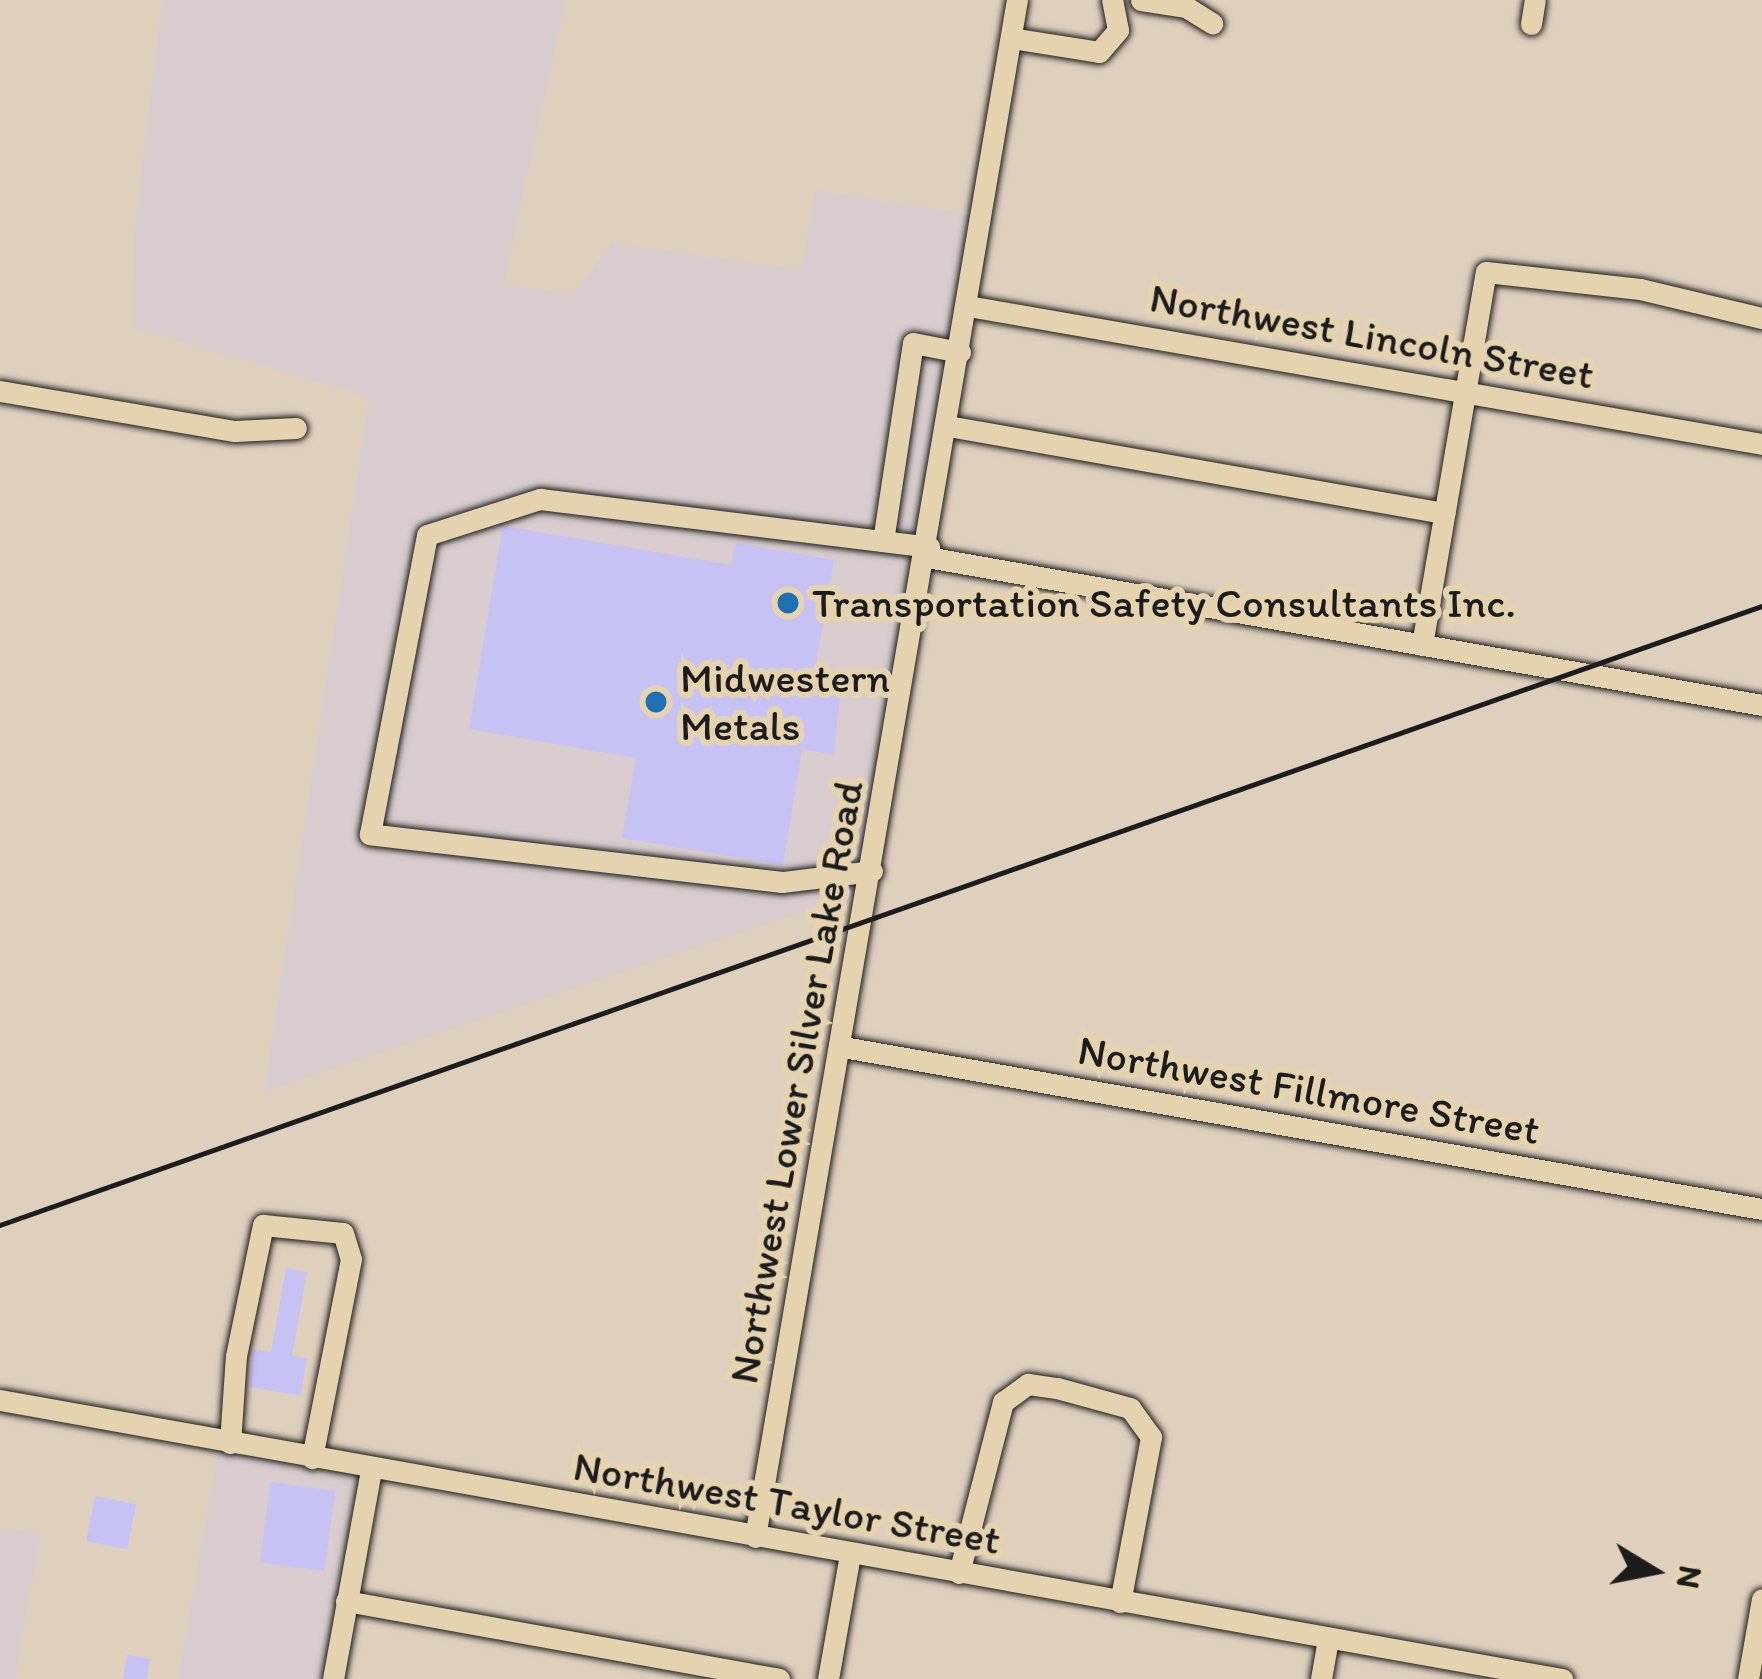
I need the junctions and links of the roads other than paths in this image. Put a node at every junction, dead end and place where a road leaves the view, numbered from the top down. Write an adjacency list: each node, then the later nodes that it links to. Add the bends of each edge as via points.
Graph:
1 (1017, 0): 7 (street, Northwest Lower Silver Lake Road)
2 (1112, 0): 7 (street, via 1118,30 1099,52)
3 (1141, 0): 5 (street, via 1186,7)
4 (1535, 0): 6 (street)
5 (1212, 23)
6 (1531, 24)
7 (1011, 38): 8 (street, Northwest Lower Silver Lake Road)
8 (968, 306): 10 (street, Northwest Lower Silver Lake Road); 12 (street, Northwest Lincoln Street)
9 (1762, 318): 12 (street, via 1640,289 1486,272)
10 (960, 352): 13 (street, Northwest Lower Silver Lake Road); 17 (street, via 913,343)
11 (0, 391): 14 (street, via 236,431)
12 (1462, 393): 15 (street, Northwest Lincoln Street); 16 (street)
13 (948, 426): 16 (street); 18 (street, Northwest Lower Silver Lake Road)
14 (296, 428)
15 (1762, 445)
16 (1444, 513): 19 (street)
17 (883, 541): 18 (street); 21 (street, via 540,499 427,535 370,834 782,882)
18 (928, 552): 19 (street); 21 (street, Northwest Lower Silver Lake Road)
19 (1422, 645): 20 (street)
20 (1762, 705)
21 (872, 872): 22 (street, Northwest Lower Silver Lake Road)
22 (843, 1047): 23 (street, Northwest Fillmore Street); 28 (street, Northwest Lower Silver Lake Road)
23 (1762, 1209)
24 (0, 1400): 25 (street, Northwest Taylor Street)
25 (230, 1443): 26 (street, Northwest Taylor Street); 26 (street, via 236,1356 263,1225 344,1233 351,1259)
26 (312, 1458): 27 (street, Northwest Taylor Street)
27 (371, 1469): 28 (street, Northwest Taylor Street); 32 (street)
28 (755, 1538): 29 (street, Northwest Taylor Street)
29 (850, 1554): 30 (street, Northwest Taylor Street); 37 (street)
30 (958, 1574): 33 (street, Northwest Taylor Street); 33 (street, via 1003,1402 1028,1384 1057,1388 1130,1408 1151,1437)
31 (1762, 1599): 40 (street)
32 (346, 1601): 35 (street); 36 (street)
33 (1120, 1602): 34 (street, Northwest Taylor Street)
34 (1328, 1639): 38 (street); 39 (street, Northwest Taylor Street)
35 (333, 1679)
36 (779, 1679)
37 (828, 1679)
38 (1321, 1679)
39 (1562, 1679)
40 (1748, 1679)

